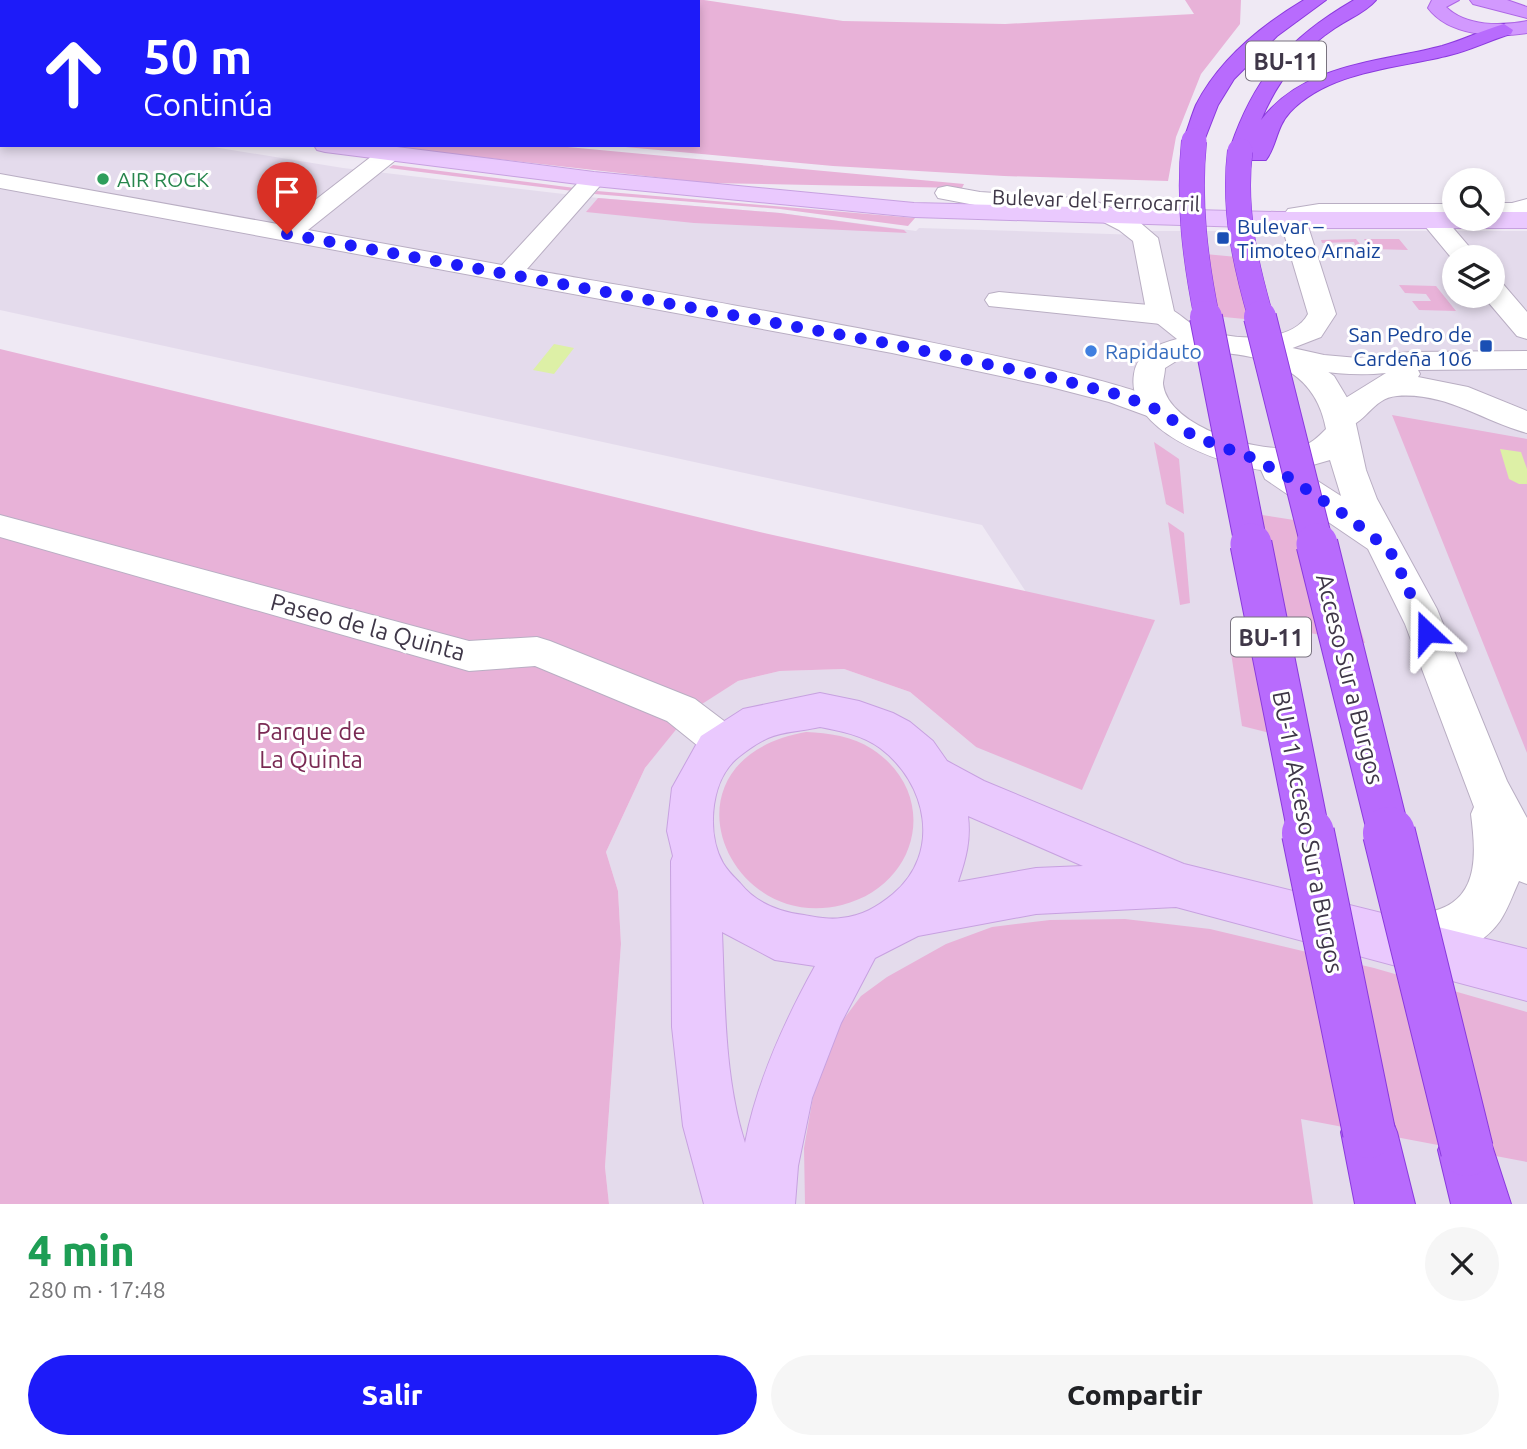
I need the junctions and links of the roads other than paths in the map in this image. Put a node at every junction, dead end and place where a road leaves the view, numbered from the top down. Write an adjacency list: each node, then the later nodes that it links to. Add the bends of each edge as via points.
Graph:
1 (1317, 0): 11 (highway, BU-11 Acceso Sur a Burgos / BU-11, via 1267,34)
2 (1367, 0): 13 (highway, BU-11, via 1321,27 1282,65 1260,94)
3 (1479, 0): 6 (main road)
4 (1504, 0): 6 (street)
5 (1440, 1): 9 (main road, via 1437,8 1447,18)
6 (1485, 1): 7 (main road)
7 (1527, 13)
8 (1527, 27): 9 (main road)
9 (1504, 30): 13 (highway, via 1309,87 1281,111)
10 (1244, 31): 11 (highway, via 1212,76)
11 (1208, 103): 56 (highway, BU-11 Acceso Sur a Burgos / BU-11, bridge, via 1194,141 1190,185 1199,281)
12 (340, 147): 14 (main road, Bulevar del Ferrocarril)
13 (1249, 153): 55 (highway, Acceso Sur a Burgos / BU-11, bridge, via 1267,273 1255,299)
14 (389, 154): 15 (main road, Bulevar del Ferrocarril); 27 (street)
15 (594, 179): 17 (main road, Bulevar del Ferrocarril); 28 (street)
16 (0, 181): 27 (street)
17 (738, 192): 18 (main road, Bulevar del Ferrocarril); 21 (main road, Bulevar del Ferrocarril, via 914,210)
18 (947, 193): 21 (street, via 1081,204); 22 (main road, Bulevar del Ferrocarril)
19 (1527, 206): 20 (street)
20 (1505, 210)
21 (1115, 217): 26 (main road, Bulevar del Ferrocarril); 31 (street, via 1145,237)
22 (1442, 217)
23 (1442, 217): 26 (main road, Bulevar del Ferrocarril)
24 (1505, 218): 25 (main road, Bulevar del Ferrocarril)
25 (1527, 219)
26 (1293, 220): 33 (street, via 1322,314 1311,330 1288,341)
27 (287, 234): 28 (street)
28 (508, 274): 37 (street)
29 (999, 300): 31 (street)
30 (1505, 304): 32 (street)
31 (1161, 316): 33 (street, via 1187,333)
32 (1527, 330)
33 (1246, 347): 34 (street, via 1358,367); 36 (street, via 1195,344 1173,349); 41 (street, via 1299,366 1321,381 1335,398)
34 (1439, 360): 35 (street); 38 (street)
35 (1527, 360)
36 (1150, 368): 37 (street, via 1109,378); 39 (street, via 1150,392)
37 (1049, 377): 39 (street)
38 (1382, 387): 40 (street, via 1428,386 1449,391); 41 (street, via 1356,406)
39 (1161, 411): 42 (street, via 1193,436)
40 (1527, 423)
41 (1342, 425): 42 (street, via 1329,445 1316,454 1288,459); 44 (street, via 1352,481)
42 (1250, 457): 44 (street, via 1318,496)
43 (0, 526): 45 (street, Paseo de la Quinta, via 469,656 537,651 681,710)
44 (1388, 549): 47 (street, via 1418,609)
45 (722, 742): 46 (main road, via 756,723 794,711 848,714 897,736); 48 (main road, via 706,762 689,808)
46 (932, 775): 50 (main road, via 968,795); 51 (main road, via 947,815 945,858 937,879)
47 (1490, 795): 49 (street); 52 (street, via 1499,852 1497,880 1486,902 1464,924 1440,934)
48 (695, 859): 53 (main road, via 719,898 758,929 807,943); 57 (main road, via 699,1027 711,1126)
49 (1527, 862)
50 (1182, 886): 51 (main road, via 1035,891); 52 (main road)
51 (909, 914): 53 (main road)
52 (1396, 939): 54 (main road)
53 (858, 940): 58 (main road, via 818,1012 780,1106)
54 (1527, 975)
55 (1478, 1188)
56 (1384, 1202)
57 (734, 1204)
58 (765, 1204)

